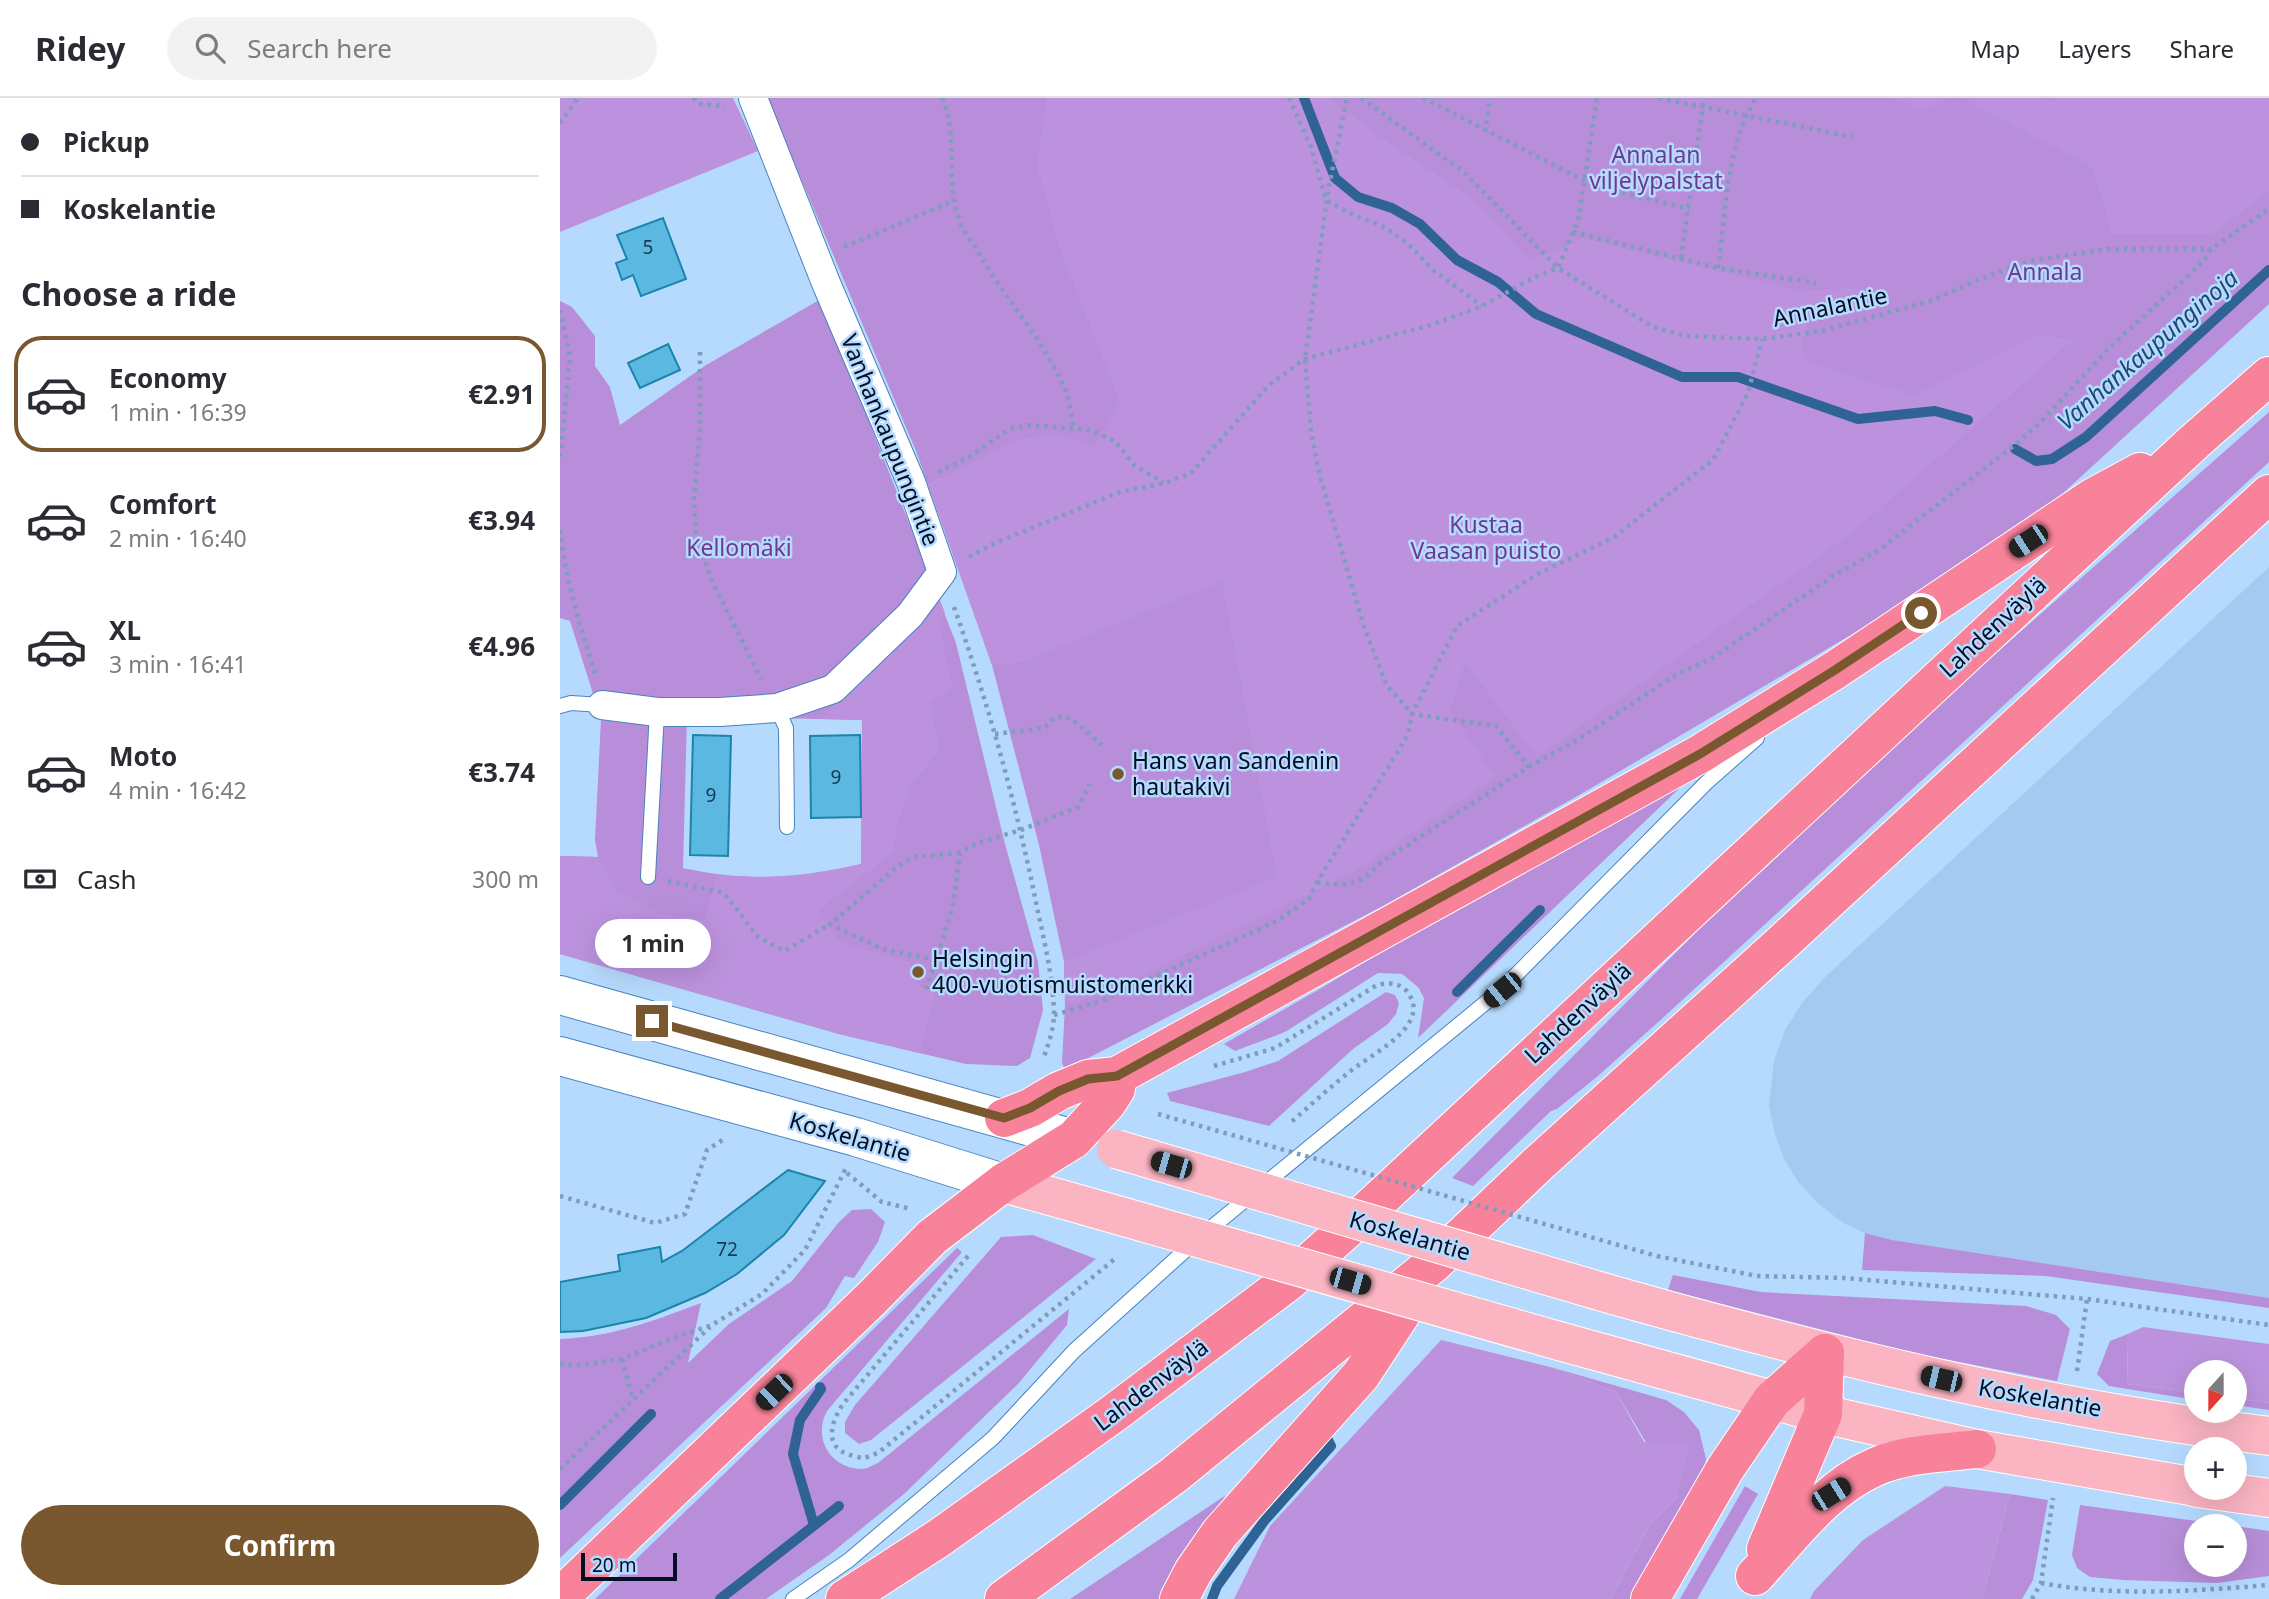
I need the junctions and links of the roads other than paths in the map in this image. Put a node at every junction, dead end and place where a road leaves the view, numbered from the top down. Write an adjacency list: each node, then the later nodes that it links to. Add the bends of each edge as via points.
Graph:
1 (753, 98): 8 (street, Vanhankaupungintie, via 911,482 942,572 911,615 833,689)
2 (2269, 376): 3 (highway, Lahdenväylä)
3 (2194, 442): 5 (highway, via 2092,499); 30 (highway, Lahdenväylä, via 1289,1281 1104,1421)
4 (2269, 494): 18 (highway)
5 (1835, 670): 14 (highway, via 1700,754); 29 (lane, via 1706,783 1502,990 1200,1237 1074,1351 993,1438 849,1560)
6 (602, 705): 7 (lane); 9 (street, Vanhankaupungintie)
7 (560, 706)
8 (777, 708): 9 (street, Vanhankaupungintie); 10 (lane, via 786,728)
9 (657, 712): 11 (lane)
10 (787, 827)
11 (649, 877)
12 (560, 995): 15 (main road, Koskelantie)
13 (560, 1056): 17 (main road, Koskelantie)
14 (1117, 1076): 15 (highway, via 1088,1079); 16 (highway, via 1107,1103)
15 (1004, 1118): 16 (main road, Koskelantie)
16 (1074, 1139): 17 (highway); 19 (main road, Koskelantie, bridge)
17 (1003, 1183): 20 (main road, Koskelantie, bridge); 28 (highway, via 932,1237)
18 (1434, 1263): 31 (highway, via 1174,1475); 32 (highway, via 1361,1376 1220,1533)
19 (1825, 1353): 20 (highway); 21 (highway); 22 (main road, Koskelantie, via 1991,1391)
20 (1772, 1400): 21 (main road, Koskelantie); 33 (highway, via 1725,1469)
21 (1823, 1414): 23 (main road, Koskelantie); 27 (highway)
22 (2269, 1436)
23 (1977, 1449): 24 (main road, Koskelantie); 27 (highway, via 1914,1456 1875,1467 1831,1494)
24 (2184, 1485)
25 (2247, 1495): 26 (main road, Koskelantie)
26 (2269, 1498)
27 (1749, 1587)
28 (560, 1597)
29 (793, 1599)
30 (845, 1599)
31 (1004, 1599)
32 (1179, 1599)
33 (1650, 1599)

